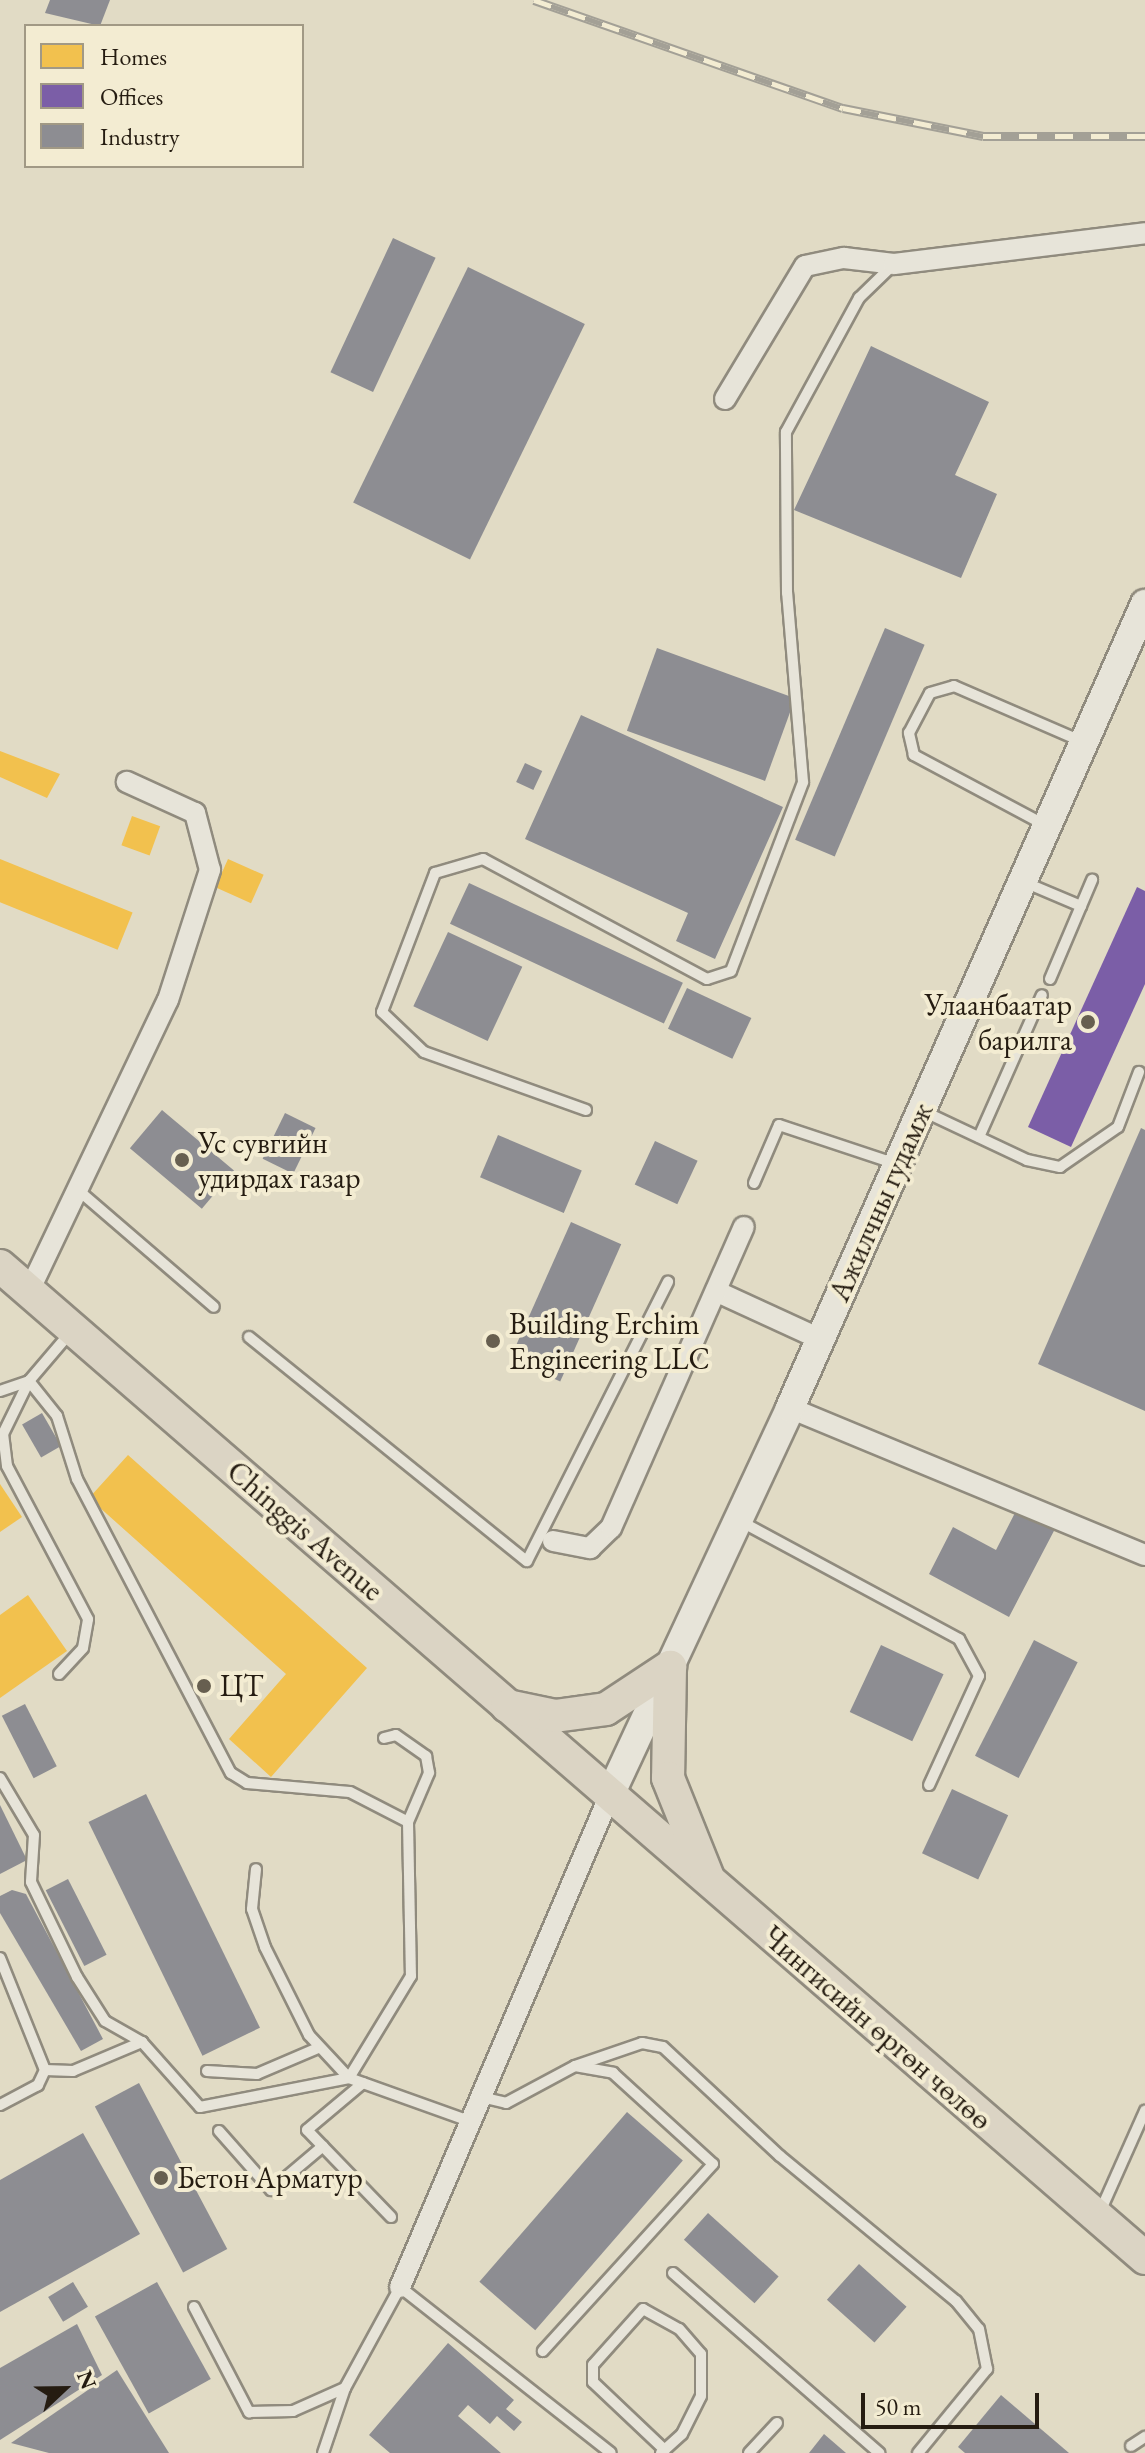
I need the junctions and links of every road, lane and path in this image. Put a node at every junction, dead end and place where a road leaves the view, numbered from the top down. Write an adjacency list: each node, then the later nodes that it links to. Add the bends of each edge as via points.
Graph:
1 (1145, 233): 2 (street)
2 (894, 264): 3 (street, via 844,258 805,266); 14 (lane, via 859,298 786,432 787,593 803,782 731,971 707,979 483,859 435,873 382,1012 424,1052)
3 (725, 399)
4 (1145, 604): 5 (main road, Ажилчны гудамж)
5 (1084, 743): 7 (main road, Ажилчны гудамж); 7 (lane, via 954,686 930,693 909,733 914,755)
6 (127, 782): 19 (street, via 195,813 210,870 168,1000)
7 (1047, 826): 9 (main road, Ажилчны гудамж)
8 (1092, 880): 10 (lane)
9 (1022, 881): 10 (lane); 15 (main road, Ажилчны гудамж)
10 (1081, 906): 11 (lane)
11 (1050, 979)
12 (1042, 995): 16 (lane)
13 (1139, 1072): 16 (lane, via 1118,1127 1060,1167)
14 (586, 1110)
15 (922, 1110): 16 (lane); 17 (main road, Ажилчны гудамж)
16 (979, 1137)
17 (898, 1165): 18 (lane, via 779,1125); 28 (main road, Ажилчны гудамж)
18 (754, 1183)
19 (78, 1190): 23 (street); 25 (lane)
20 (744, 1227): 24 (street)
21 (0, 1266): 23 (highway, Chinggis Avenue)
22 (668, 1282): 27 (lane, via 527,1561)
23 (29, 1291): 26 (highway, Chinggis Avenue)
24 (720, 1293): 28 (street); 34 (street, via 611,1528 590,1548)
25 (214, 1307)
26 (73, 1329): 29 (lane); 38 (highway, Chinggis Avenue)
27 (249, 1337)
28 (820, 1339): 31 (main road, Ажилчны гудамж)
29 (29, 1381): 30 (lane); 32 (lane); 43 (lane, via 71,1443 77,1479 231,1773 247,1783 350,1792)
30 (0, 1391)
31 (790, 1408): 33 (main road, Ажилчны гудамж); 35 (street)
32 (1, 1435): 37 (lane, via 7,1466 88,1619 83,1648)
33 (738, 1520): 36 (main road, Ажилчны гудамж); 41 (lane, via 959,1639 979,1676)
34 (553, 1541)
35 (1145, 1555)
36 (670, 1667): 38 (highway, via 606,1709 555,1716); 42 (main road, Ажилчны гудамж); 45 (highway, via 668,1778)
37 (59, 1674)
38 (505, 1706): 42 (highway, Chinggis Avenue)
39 (384, 1738): 43 (lane, via 396,1735 426,1756 429,1773)
40 (0, 1778): 47 (lane, via 34,1835 31,1882 77,1977 105,2021)
41 (929, 1785)
42 (609, 1797): 45 (highway, Чингисийн өргөн чөлөө); 54 (street)
43 (408, 1822): 52 (lane, via 411,1976)
44 (256, 1869): 48 (lane, via 252,1909 265,1947)
45 (713, 1886): 61 (highway, Чингисийн өргөн чөлөө)
46 (0, 1958): 50 (lane)
47 (142, 2042): 50 (lane, via 73,2071); 52 (lane, via 200,2107)
48 (318, 2048): 51 (lane, via 257,2074); 52 (lane)
49 (575, 2066): 54 (lane, via 506,2103); 66 (lane, via 613,2073 713,2164); 76 (lane, via 642,2043 663,2047 780,2156 956,2301 984,2339 987,2369)
50 (45, 2070): 55 (lane, via 38,2085)
51 (207, 2071)
52 (349, 2078): 53 (lane)
53 (363, 2083): 57 (lane); 59 (lane, via 307,2130)
54 (479, 2097): 57 (street)
55 (0, 2105)
56 (1145, 2111): 61 (lane)
57 (469, 2121): 64 (street)
58 (219, 2131): 59 (lane, via 271,2190)
59 (323, 2146): 60 (lane)
60 (391, 2217)
61 (1098, 2218): 62 (highway, Чингисийн өргөн чөлөө)
62 (1145, 2258)
63 (673, 2273): 75 (lane)
64 (400, 2287): 67 (lane); 73 (lane)
65 (194, 2307): 67 (lane, via 249,2412 293,2411)
66 (543, 2351)
67 (345, 2388): 72 (lane)
68 (777, 2423): 74 (lane)
69 (1145, 2437): 70 (lane)
70 (1131, 2446)
71 (663, 2451): 71 (lane, via 701,2396 701,2354 679,2329 643,2309 593,2365 593,2382)
72 (323, 2453)
73 (611, 2453)
74 (749, 2453)
75 (879, 2453)
76 (918, 2453)

